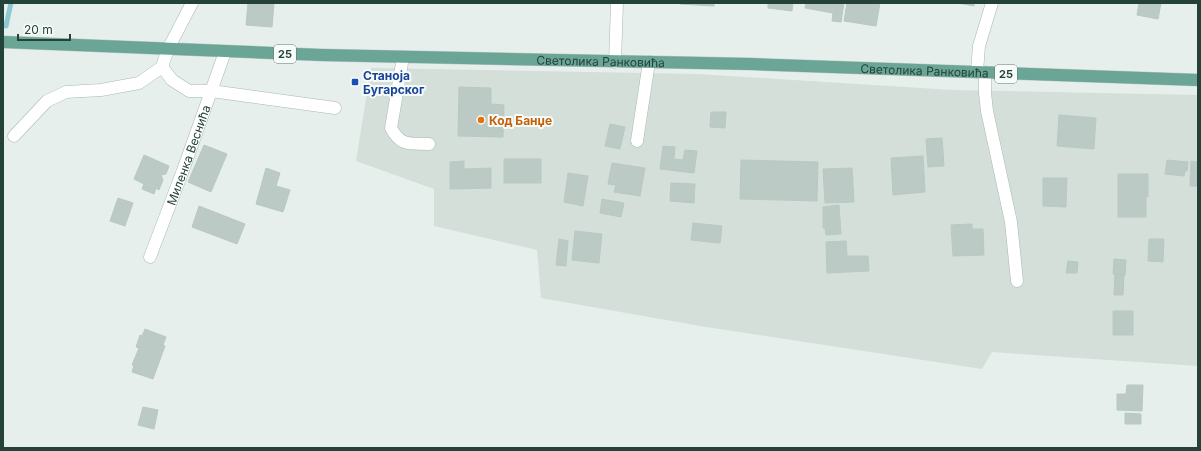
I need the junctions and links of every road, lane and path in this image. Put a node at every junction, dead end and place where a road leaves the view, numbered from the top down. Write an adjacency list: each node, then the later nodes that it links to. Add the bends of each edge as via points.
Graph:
1 (192, 3): 5 (street)
2 (618, 3): 8 (street)
3 (992, 3): 11 (street, via 979,46)
4 (3, 42): 5 (main road, Светолика Ранковића / 25)
5 (168, 49): 6 (main road, Светолика Ранковића / 25); 10 (street)
6 (225, 52): 7 (main road, Светолика Ранковића / 25); 13 (street, Миленка Веснића)
7 (403, 57): 8 (main road, Светолика Ранковића / 25); 17 (street, via 391,128 396,138 404,142)
8 (615, 62): 9 (main road, Светолика Ранковића / 25)
9 (649, 62): 11 (main road, Светолика Ранковића / 25); 16 (street)
10 (162, 67): 13 (street, via 172,80 189,91); 15 (street, via 139,84 66,92 47,101)
11 (981, 73): 12 (main road, Светолика Ранковића / 25); 19 (street, via 1011,222)
12 (1198, 80)
13 (211, 91): 14 (street); 18 (street, Миленка Веснића)
14 (335, 108)
15 (14, 136)
16 (637, 141)
17 (429, 144)
18 (150, 257)
19 (1017, 281)

